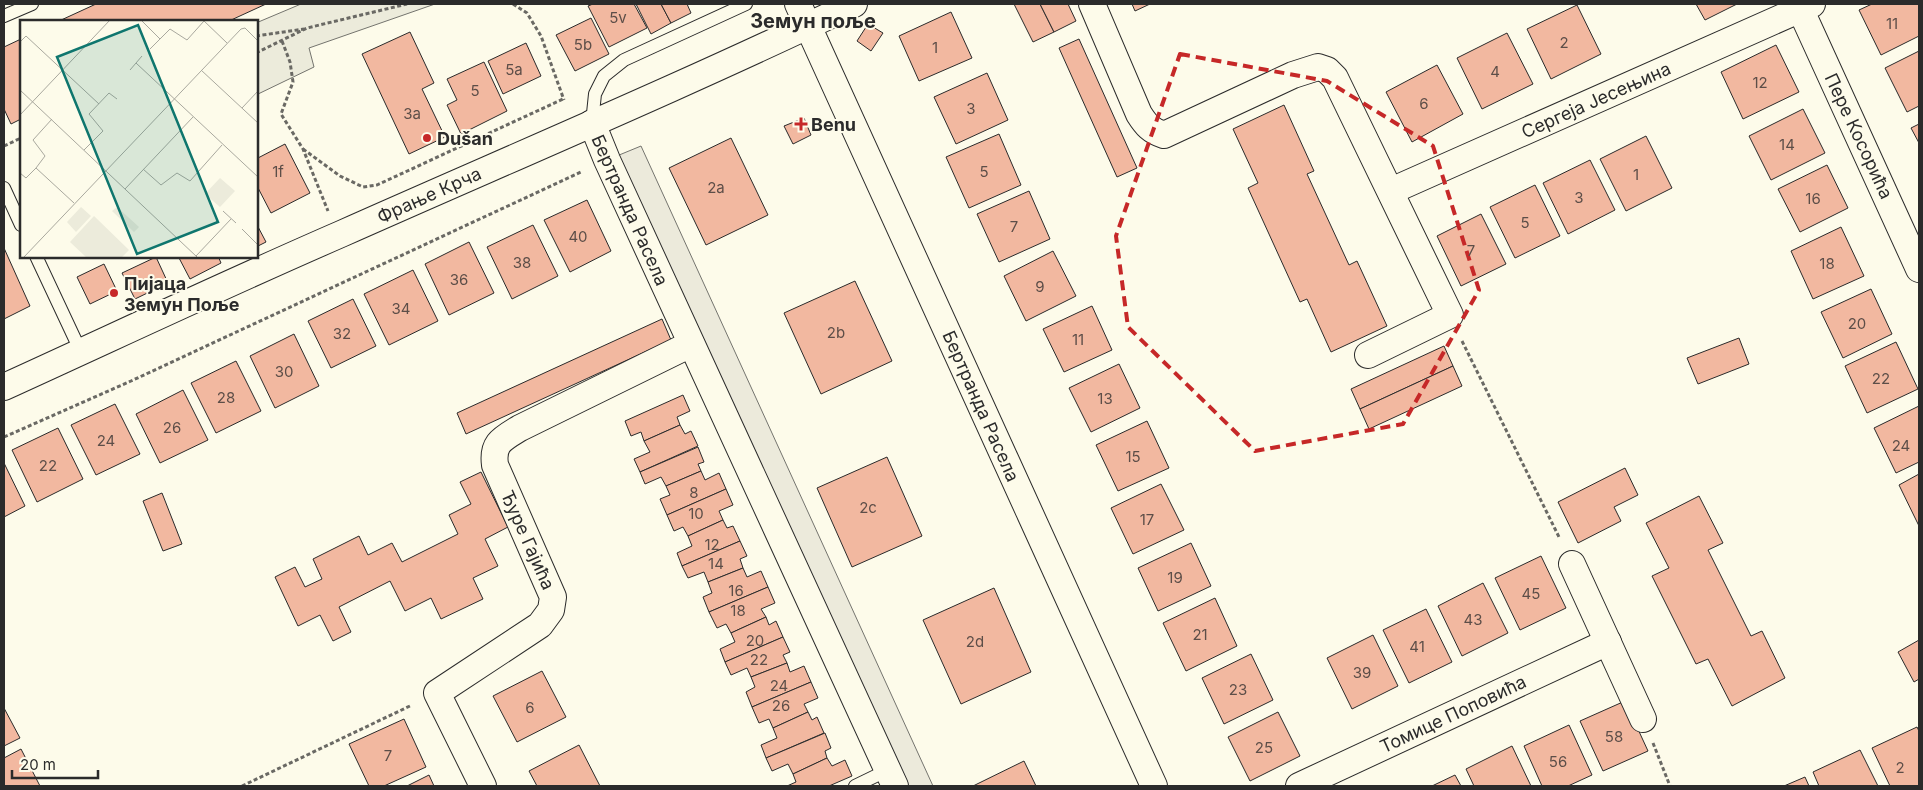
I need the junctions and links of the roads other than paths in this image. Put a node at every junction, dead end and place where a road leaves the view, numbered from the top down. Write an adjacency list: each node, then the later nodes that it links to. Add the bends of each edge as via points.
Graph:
1 (32, 4): 7 (lane)
2 (746, 4): 8 (lane, via 624,60 604,76)
3 (854, 4): 6 (street, Фрање Крча)
4 (1092, 4): 10 (street, via 1139,114 1146,126 1155,132 1164,135 1293,75 1318,67 1335,78)
5 (1804, 6): 10 (street, Сергеја Јесењина); 13 (street, Пере Косорића)
6 (803, 15): 8 (street, Фрање Крча); 24 (street, Бертранда Расела)
7 (4, 16)
8 (584, 127): 14 (street, Бертранда Расела, via 607,160); 15 (street, Фрање Крча, via 338,234)
9 (4, 188): 11 (lane)
10 (1391, 191): 16 (street, via 1450,315)
11 (20, 223)
12 (37, 258): 15 (lane)
13 (1919, 269)
14 (691, 344): 21 (street, Бертранда Расела); 22 (street, Ђуре Гајића, via 520,428 499,442 495,449 495,465 553,598 551,610 540,625 438,693)
15 (81, 352): 17 (street, Фрање Крча)
16 (1368, 355)
17 (4, 387)
18 (1572, 564): 19 (street)
19 (1608, 642): 20 (street); 25 (street, Томице Поповића)
20 (1643, 719)
21 (892, 778): 23 (lane)
22 (483, 786)
23 (855, 786)
24 (1154, 786)
25 (1299, 786)

